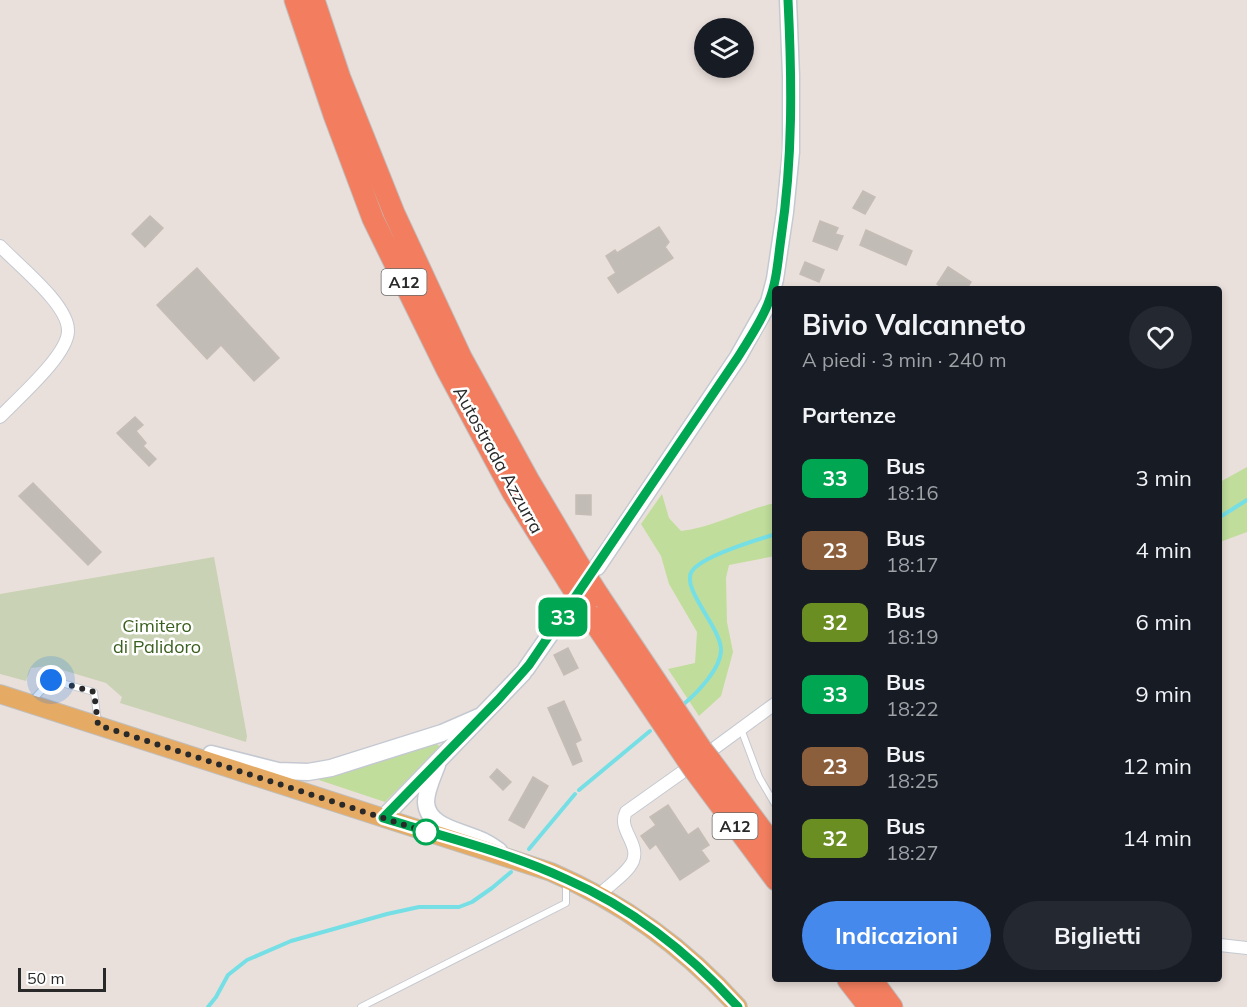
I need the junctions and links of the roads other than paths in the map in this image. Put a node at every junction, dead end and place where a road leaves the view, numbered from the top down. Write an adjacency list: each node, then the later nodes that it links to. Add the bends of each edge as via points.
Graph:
1 (295, 0): 4 (highway, Autostrada Azzurra / A12)
2 (314, 0): 4 (highway, Autostrada Azzurra / A12)
3 (788, 0): 6 (main road, via 791,152)
4 (328, 72): 9 (highway, Autostrada Azzurra / A12, via 461,357)
5 (0, 246): 8 (street, via 53,300 69,332 55,360)
6 (773, 286)
7 (772, 290): 9 (main road, via 738,357)
8 (0, 417)
9 (581, 571): 10 (highway, Autostrada Azzurra / A12, bridge)
10 (585, 606): 14 (main road); 17 (highway, Autostrada Azzurra / A12)
11 (0, 694): 12 (main road)
12 (30, 703): 15 (main road); 15 (lane, via 51,680 94,692)
13 (772, 706): 16 (street)
14 (481, 716): 15 (main road, via 442,733 331,768 296,773); 18 (main road)
15 (103, 727): 20 (main road)
16 (741, 729): 17 (street); 19 (lane)
17 (696, 757): 21 (highway, Autostrada Azzurra / A12); 23 (highway, Autostrada Azzurra / A12); 25 (street, via 626,812 623,820 634,858)
18 (438, 761): 20 (main road); 22 (main road, via 427,797 429,812 445,826 477,838)
19 (772, 799)
20 (383, 818): 22 (main road)
21 (772, 844)
22 (505, 856): 24 (main road)
23 (772, 874)
24 (566, 878): 25 (main road); 30 (lane, via 566,903)
25 (599, 895): 31 (main road, via 681,952)
26 (1222, 945): 27 (street)
27 (1247, 948)
28 (850, 982): 32 (highway)
29 (873, 982): 33 (highway)
30 (361, 1007)
31 (738, 1007)
32 (869, 1007)
33 (892, 1007)

